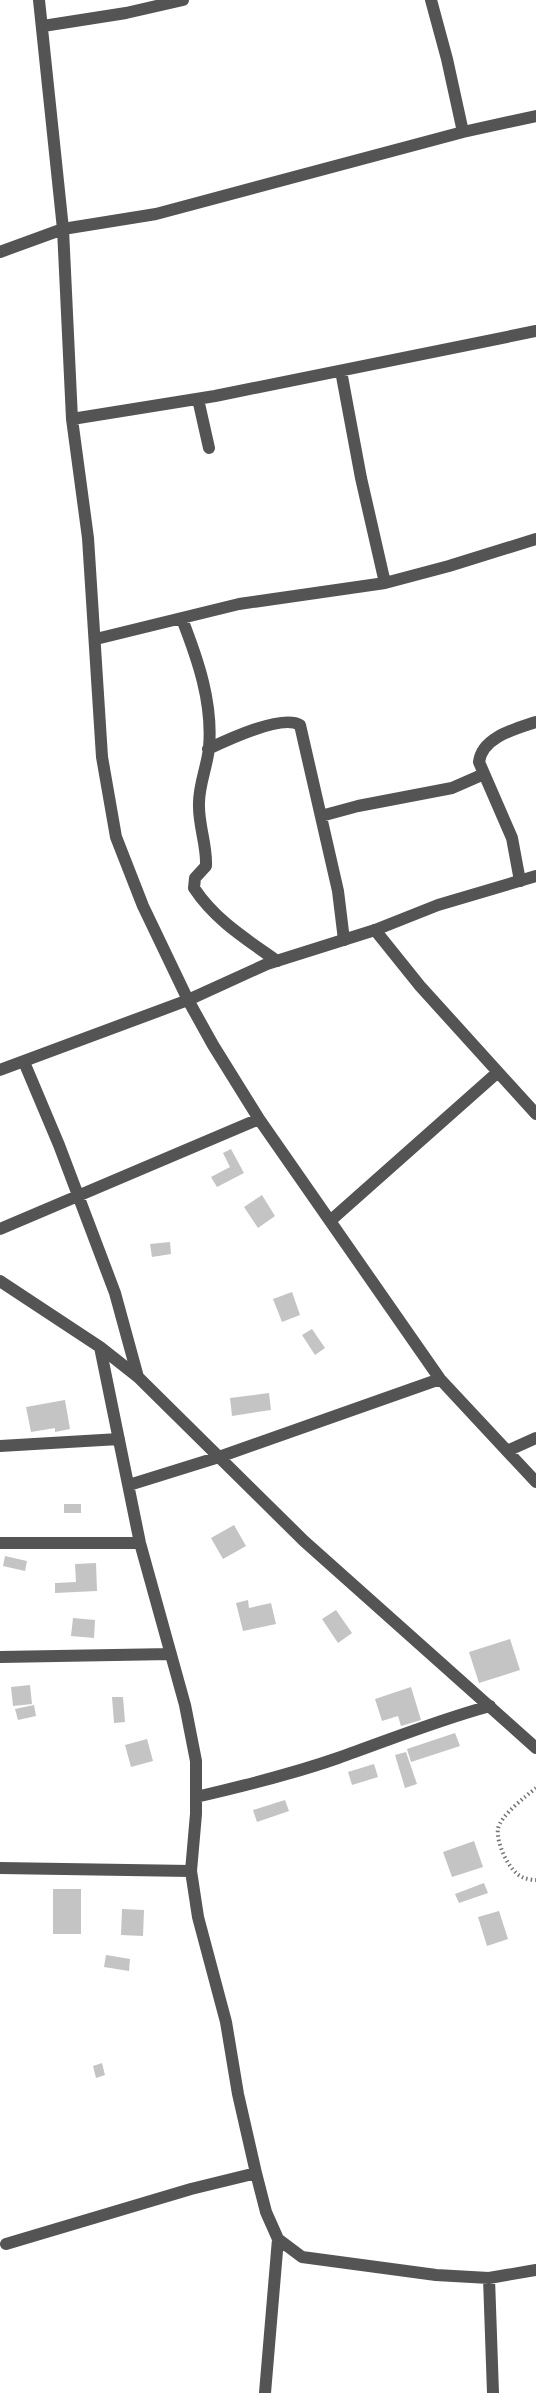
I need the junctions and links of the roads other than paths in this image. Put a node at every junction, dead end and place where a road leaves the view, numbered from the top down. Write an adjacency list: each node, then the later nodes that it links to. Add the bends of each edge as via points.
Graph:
1 (39, 0): 4 (street)
2 (183, 0): 4 (street)
3 (431, 0): 6 (street)
4 (43, 26): 7 (street)
5 (536, 116): 6 (street)
6 (463, 132): 7 (street, via 156,214)
7 (63, 229): 8 (street); 12 (street)
8 (0, 252)
9 (536, 330): 10 (street)
10 (341, 371): 11 (street); 15 (street)
11 (198, 399): 12 (street); 13 (street)
12 (72, 419): 17 (street, via 88,538)
13 (209, 448)
14 (536, 539): 15 (street)
15 (385, 583): 16 (street, via 239,604)
16 (182, 618): 17 (street); 19 (street, via 205,689)
17 (96, 639): 27 (street, via 102,757 116,837 143,906)
18 (536, 722): 20 (street, via 492,740 481,752 479,762)
19 (208, 749): 21 (street, via 264,727 295,722 303,730); 26 (street, via 198,802 206,866 195,878 194,888 228,927)
20 (484, 774): 21 (street, via 452,788); 23 (street, via 512,838)
21 (321, 816): 25 (street, via 338,891)
22 (536, 876): 23 (street)
23 (520, 881): 24 (street, via 438,905)
24 (375, 930): 25 (street); 30 (street)
25 (344, 940): 26 (street)
26 (277, 961): 27 (street)
27 (188, 999): 28 (street); 32 (street)
28 (24, 1062): 29 (street); 33 (street)
29 (0, 1070)
30 (498, 1072): 31 (street); 34 (street)
31 (536, 1114)
32 (259, 1119): 33 (street); 34 (street)
33 (78, 1197): 35 (street); 38 (street, via 115,1293)
34 (330, 1221): 39 (street)
35 (0, 1229)
36 (0, 1281): 37 (street)
37 (100, 1347): 38 (street); 41 (street)
38 (138, 1377): 44 (street)
39 (440, 1379): 43 (street); 44 (street)
40 (536, 1438): 43 (street)
41 (119, 1439): 42 (street); 46 (street)
42 (0, 1446)
43 (507, 1451): 45 (street)
44 (219, 1457): 46 (street); 51 (street, via 304,1541)
45 (536, 1482)
46 (129, 1485): 48 (street)
47 (0, 1543): 48 (street)
48 (140, 1543): 49 (street)
49 (171, 1654): 50 (street); 53 (street, via 196,1761)
50 (0, 1657)
51 (490, 1706): 52 (street); 53 (street, via 336,1759)
52 (536, 1748)
53 (196, 1797): 55 (street)
54 (0, 1868): 55 (street)
55 (191, 1872): 56 (street)
56 (256, 2173): 57 (street); 58 (street)
57 (278, 2239): 60 (street, via 292,2251 311,2258); 61 (street)
58 (6, 2244)
59 (536, 2270): 60 (street)
60 (489, 2278): 62 (street)
61 (265, 2393)
62 (493, 2393)

